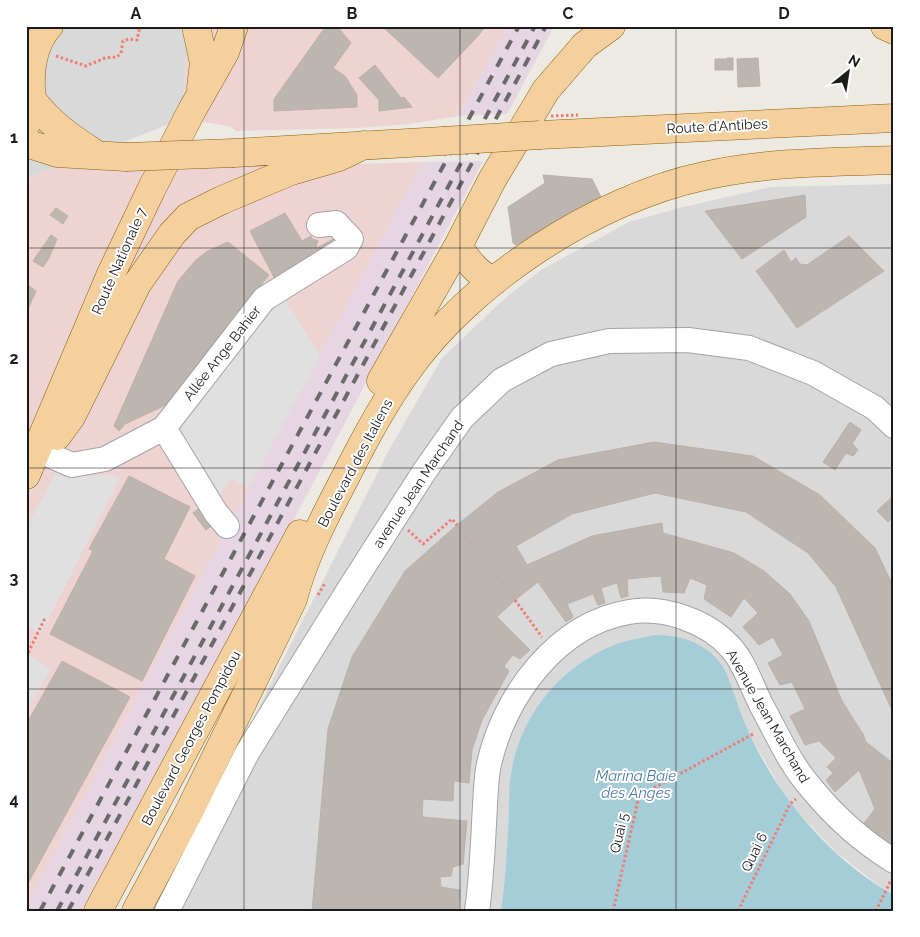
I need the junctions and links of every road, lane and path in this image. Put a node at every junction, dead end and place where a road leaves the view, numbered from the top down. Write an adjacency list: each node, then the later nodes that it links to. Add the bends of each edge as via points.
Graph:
1 (49, 26): 13 (main road, via 36,48)
2 (140, 26): 11 (path, via 137,40 123,41 117,57 86,66)
3 (196, 26): 12 (main road, via 204,63)
4 (234, 26): 10 (main road, Route Nationale 7)
5 (246, 26): 10 (main road, Route Nationale 7)
6 (611, 26): 9 (main road, Boulevard des Italiens)
7 (885, 26): 8 (main road)
8 (894, 30)
9 (590, 35): 20 (main road, Boulevard des Italiens, via 546,90 492,180)
10 (225, 52): 12 (main road, Route Nationale 7)
11 (50, 54)
12 (200, 95): 24 (main road, Route Nationale 7, via 151,190)
13 (29, 98): 17 (main road, via 63,133)
14 (894, 118): 16 (main road, Route d'Antibes, bridge)
15 (26, 142): 17 (main road, Route d'Antibes, via 57,153)
16 (364, 145): 17 (main road, Route d'Antibes, bridge); 24 (main road, via 339,157 291,171 188,217 137,284 71,417 58,434)
17 (113, 157)
18 (894, 160): 21 (main road, Boulevard des Italiens, via 783,164 702,176 611,208 528,254)
19 (318, 224): 23 (street, Allée Ange Bahier, via 336,223 350,239 346,248 264,299)
20 (458, 246): 21 (main road, via 469,263); 29 (main road, Boulevard des Italiens, via 369,403)
21 (494, 281): 29 (main road, Boulevard des Italiens, via 434,337 408,370 374,422 327,512)
22 (894, 426): 26 (street, avenue Jean Marchand, via 875,408 813,373 749,348 688,340 609,341 551,354 502,380 462,418)
23 (164, 428): 24 (street, via 105,459 72,465); 28 (street)
24 (32, 447): 25 (main road, Route Nationale 7)
25 (26, 475)
26 (394, 518): 27 (path, via 423,544 452,519); 40 (street, avenue Jean Marchand, via 248,753)
27 (457, 525)
28 (227, 526)
29 (292, 567): 38 (main road, Boulevard Georges Pompidou); 39 (main road, Boulevard Georges Pompidou, via 289,608 187,816)
30 (515, 600): 32 (path)
31 (45, 618): 33 (path)
32 (542, 637)
33 (26, 657)
34 (750, 735): 42 (path, Quai 5, via 639,796)
35 (790, 804): 43 (path, Quai 6)
36 (894, 861): 41 (street, Avenue Jean Marchand, via 846,825 810,788 738,658 723,640 698,624 666,612 636,611 595,622 574,633 555,649 534,670 501,726 488,765)
37 (894, 874): 44 (path)
38 (98, 911)
39 (136, 911)
40 (167, 911)
41 (477, 911)
42 (613, 911)
43 (738, 911)
44 (876, 911)

